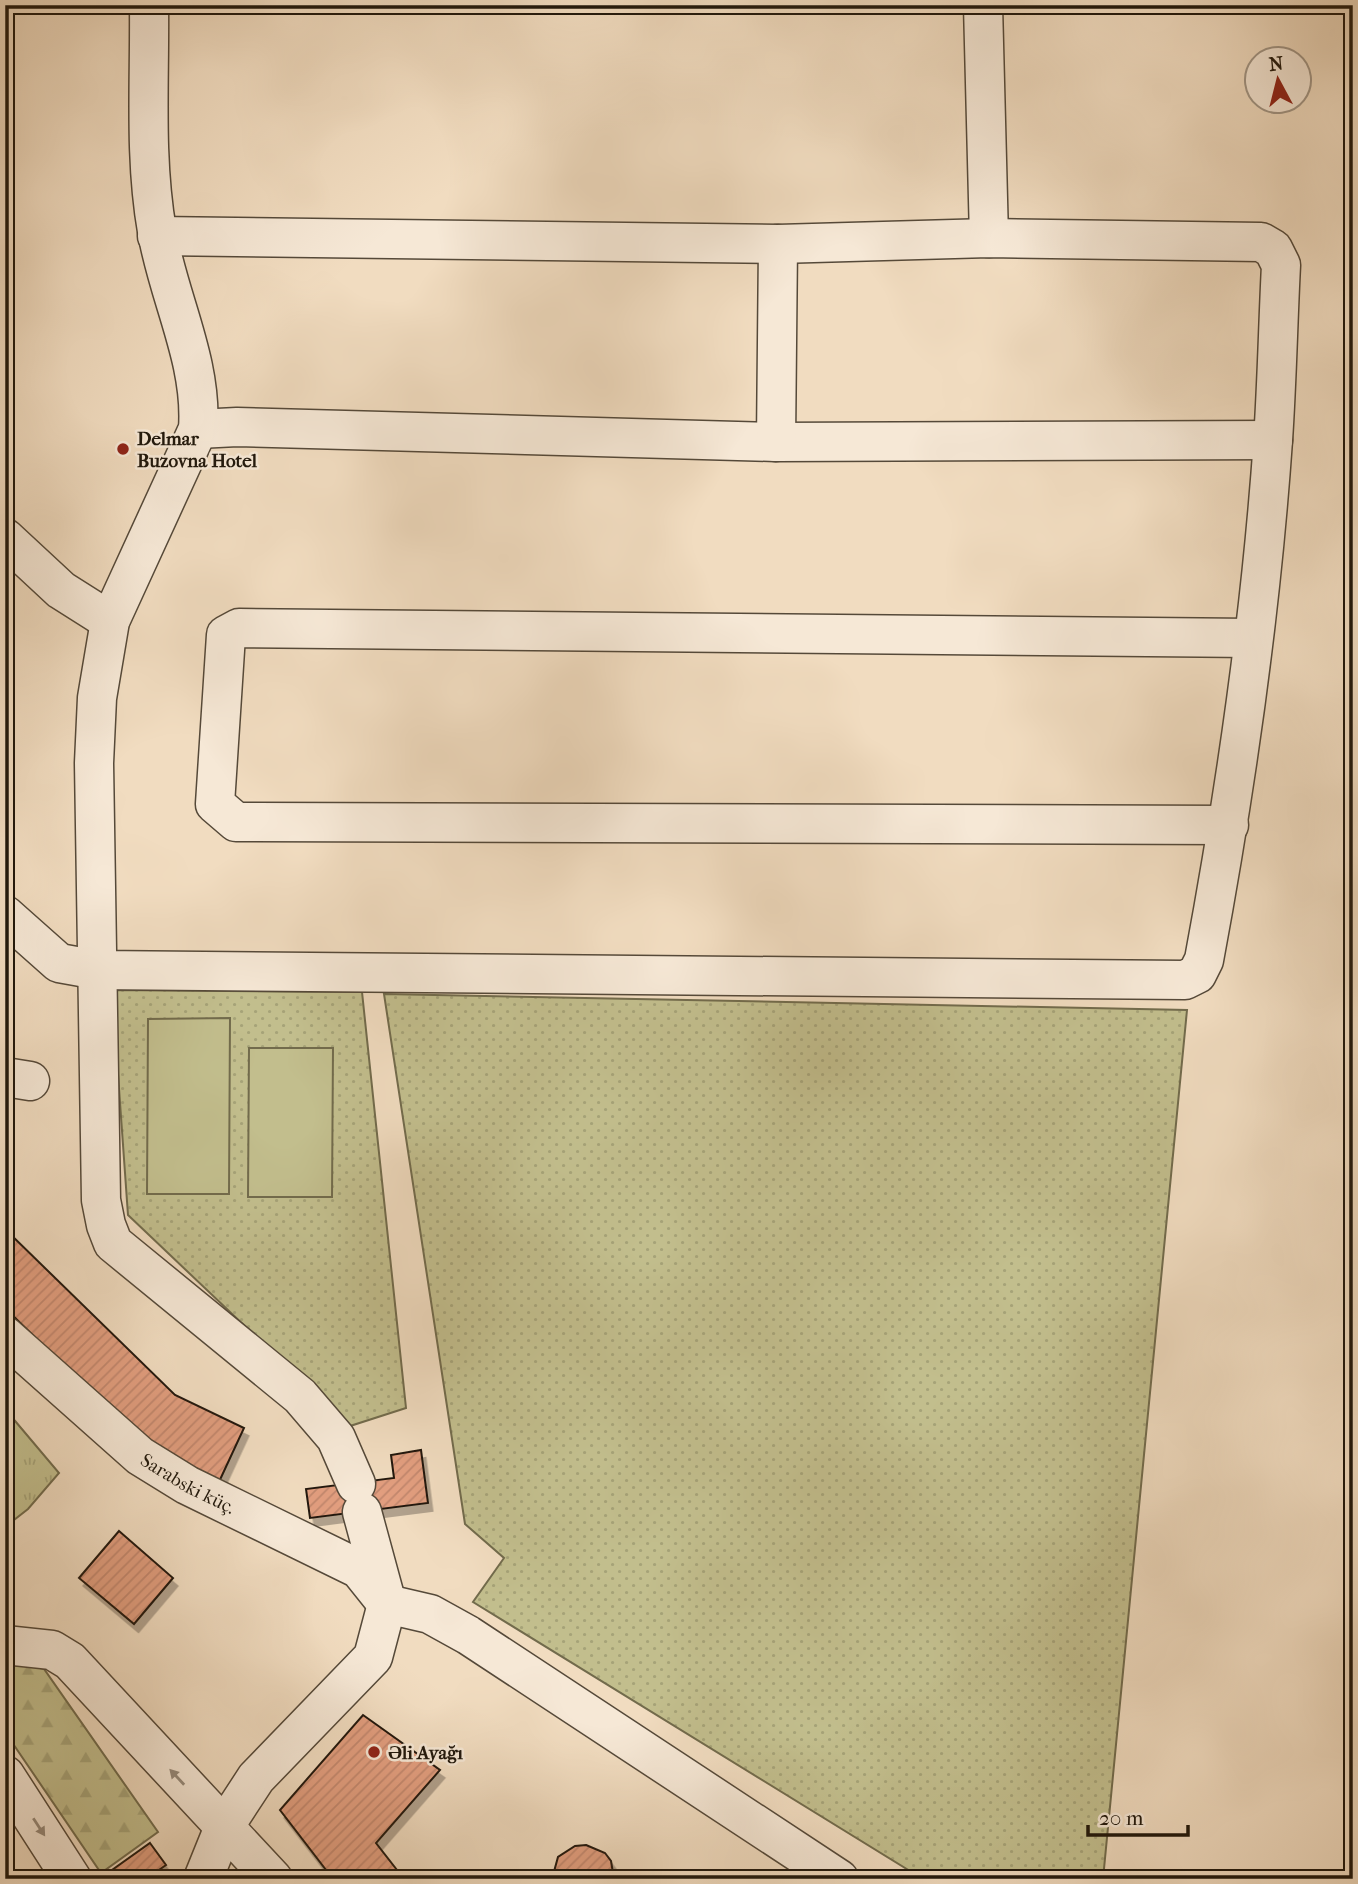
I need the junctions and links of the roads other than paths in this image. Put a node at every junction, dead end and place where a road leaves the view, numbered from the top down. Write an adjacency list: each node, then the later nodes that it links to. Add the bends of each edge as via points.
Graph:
1 (149, 5): 3 (street, via 151,198)
2 (983, 5): 4 (street)
3 (158, 236): 5 (street); 6 (street, via 192,361 200,407)
4 (989, 238): 5 (street); 7 (street, via 1261,242 1273,249 1281,265)
5 (778, 244): 8 (street)
6 (198, 429): 8 (street); 10 (street)
7 (1273, 440): 8 (street); 11 (street)
8 (776, 442)
9 (5, 538): 10 (street, via 61,590)
10 (110, 621): 14 (street, via 97,698 94,763)
11 (1253, 638): 12 (street); 12 (street, via 239,628 226,635 215,804 236,822)
12 (1229, 825): 14 (street, via 1205,960 1196,974 1185,980)
13 (5, 915): 14 (street, via 59,963)
14 (98, 970): 16 (street, via 101,1200 113,1243 300,1396 335,1438 359,1498)
15 (5, 1336): 16 (street, Sarabski küç., via 140,1456 187,1485 359,1569)
16 (387, 1604): 19 (street, via 373,1657 281,1749); 23 (street, via 430,1614 479,1642)
17 (5, 1645): 19 (street, one-way to 17, via 69,1661 52,1650)
18 (5, 1775): 20 (street, one-way to 20)
19 (224, 1828): 21 (street); 22 (street)
20 (72, 1879)
21 (203, 1879)
22 (273, 1879)
23 (839, 1879)

